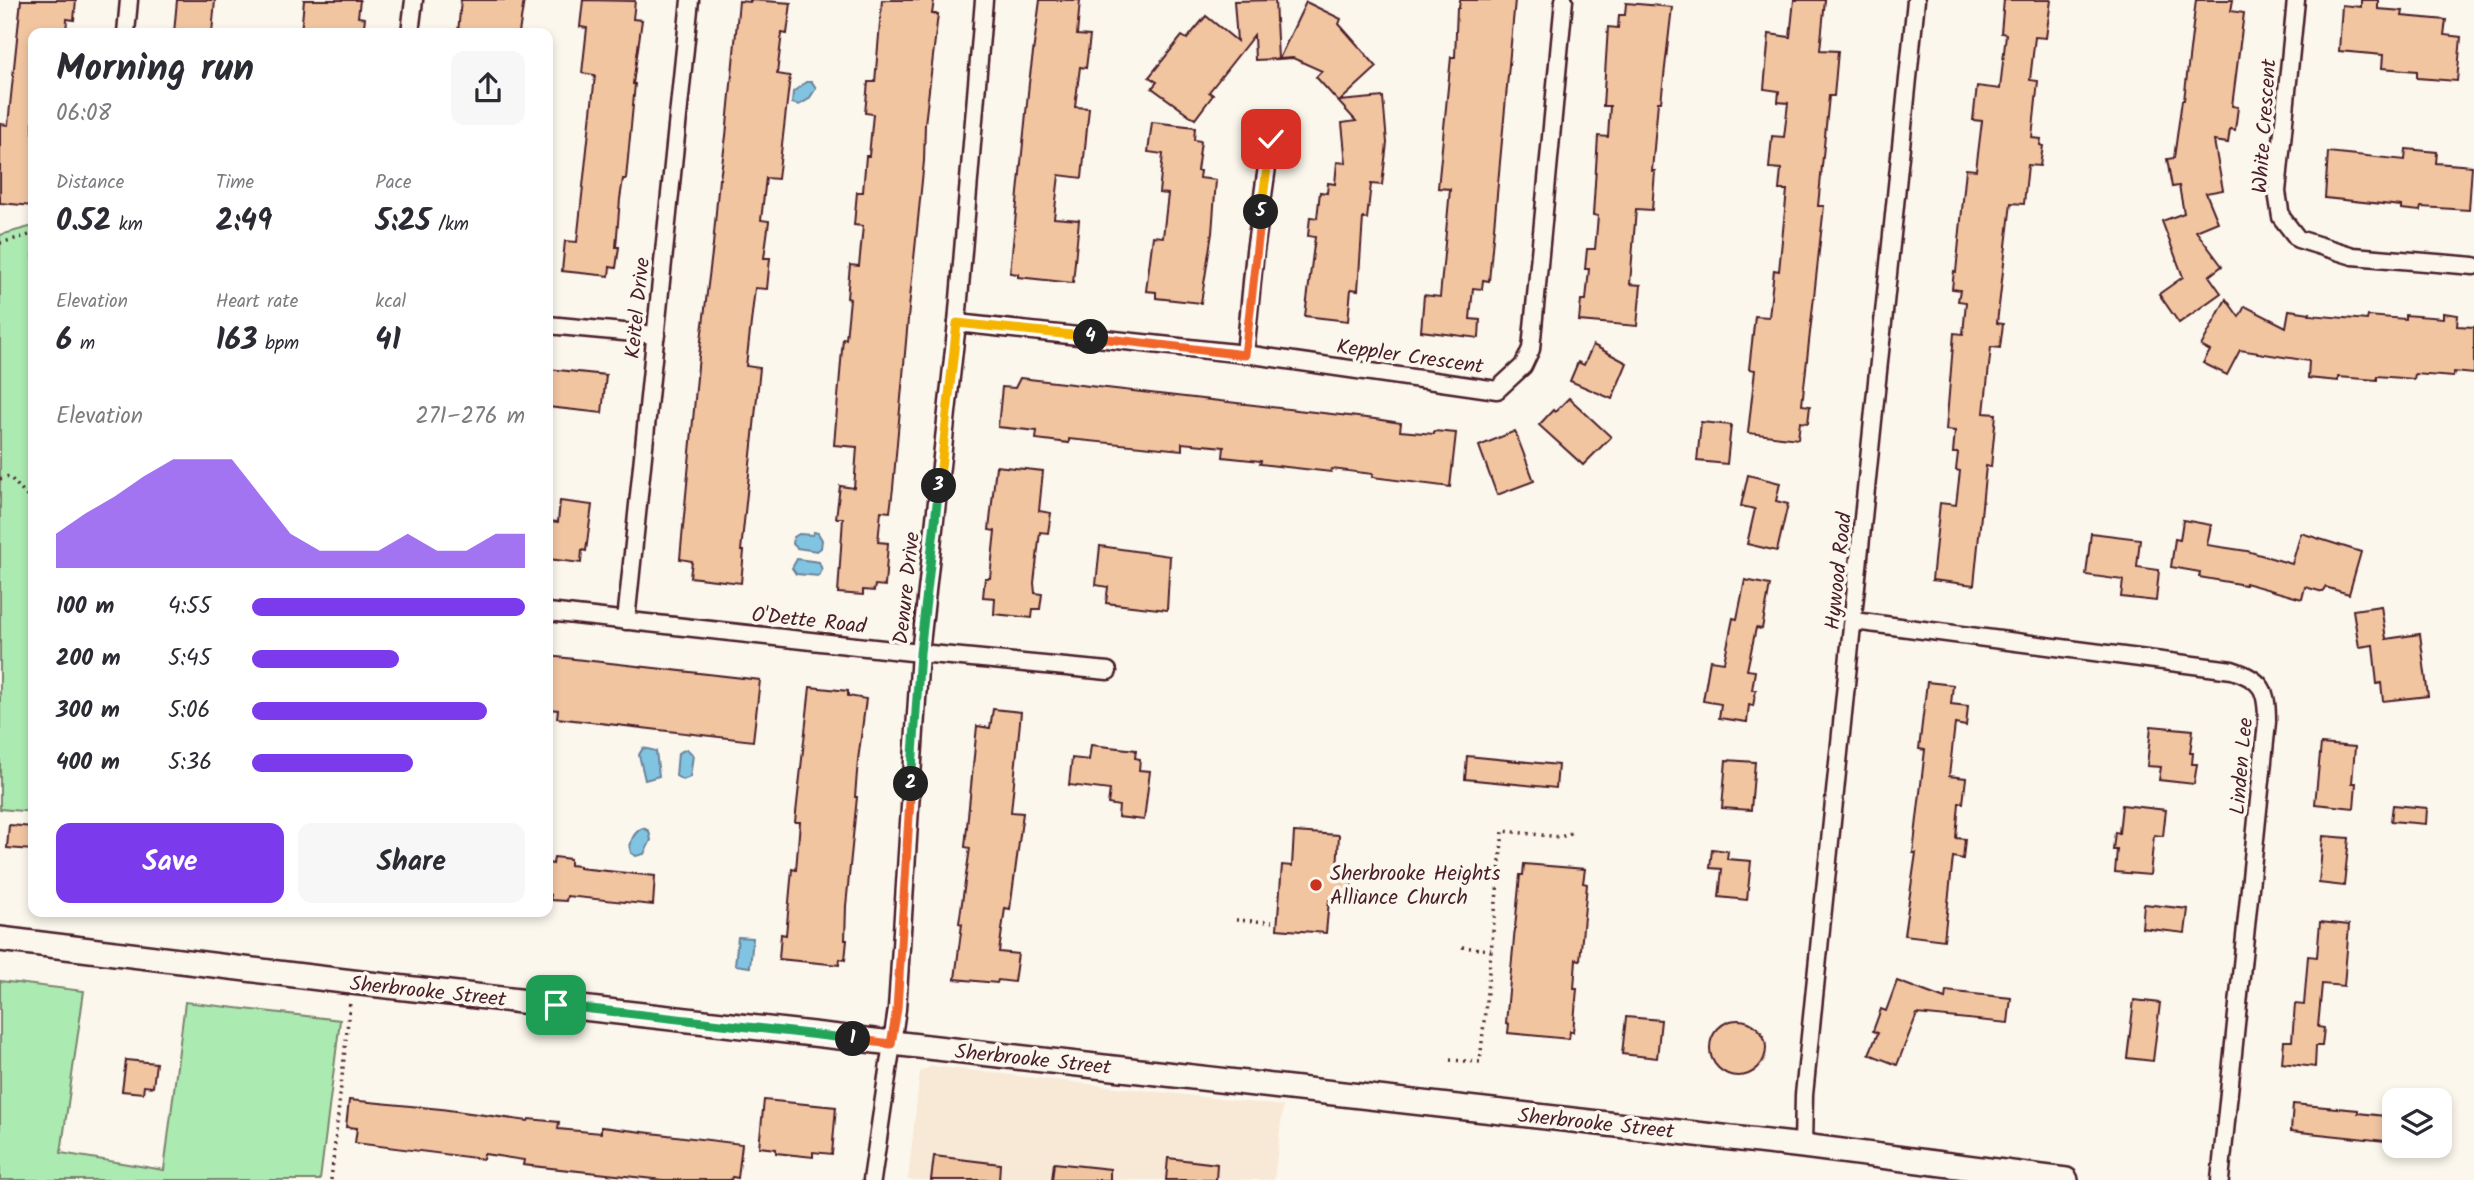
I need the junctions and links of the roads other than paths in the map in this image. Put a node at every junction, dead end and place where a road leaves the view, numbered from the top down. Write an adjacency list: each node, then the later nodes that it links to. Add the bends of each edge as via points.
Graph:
1 (129, 0): 8 (street)
2 (414, 0): 9 (street)
3 (690, 0): 14 (street, Keitel Drive)
4 (984, 0): 12 (street, Denure Drive)
5 (1564, 0): 15 (street, Keppler Crescent, via 1531,349 1523,366 1497,390)
6 (1916, 0): 18 (street, Hywood Road)
7 (2296, 0): 11 (street, White Crescent, via 2277,192 2281,217 2298,239 2353,256)
8 (126, 28)
9 (411, 28)
10 (1271, 139): 15 (street)
11 (2474, 266)
12 (957, 323): 15 (street, Keppler Crescent); 19 (street, Denure Drive)
13 (553, 325): 14 (street)
14 (656, 335): 17 (street, Keitel Drive)
15 (1245, 355)
16 (553, 612): 17 (street, O'Dette Road)
17 (626, 621): 19 (street, O'Dette Road)
18 (1854, 621): 23 (street, Hywood Road, via 1804,1095); 26 (street, Linden Lee, via 2232,670 2252,676 2260,685 2267,702 2267,722)
19 (920, 653): 20 (street, O'Dette Road); 22 (street, Denure Drive)
20 (1108, 671)
21 (0, 940): 22 (main road, Sherbrooke Street)
22 (891, 1044): 23 (main road, Sherbrooke Street); 24 (street, Denure Drive)
23 (1803, 1146): 25 (main road, Sherbrooke Street)
24 (872, 1180)
25 (2066, 1180)
26 (2220, 1180)

